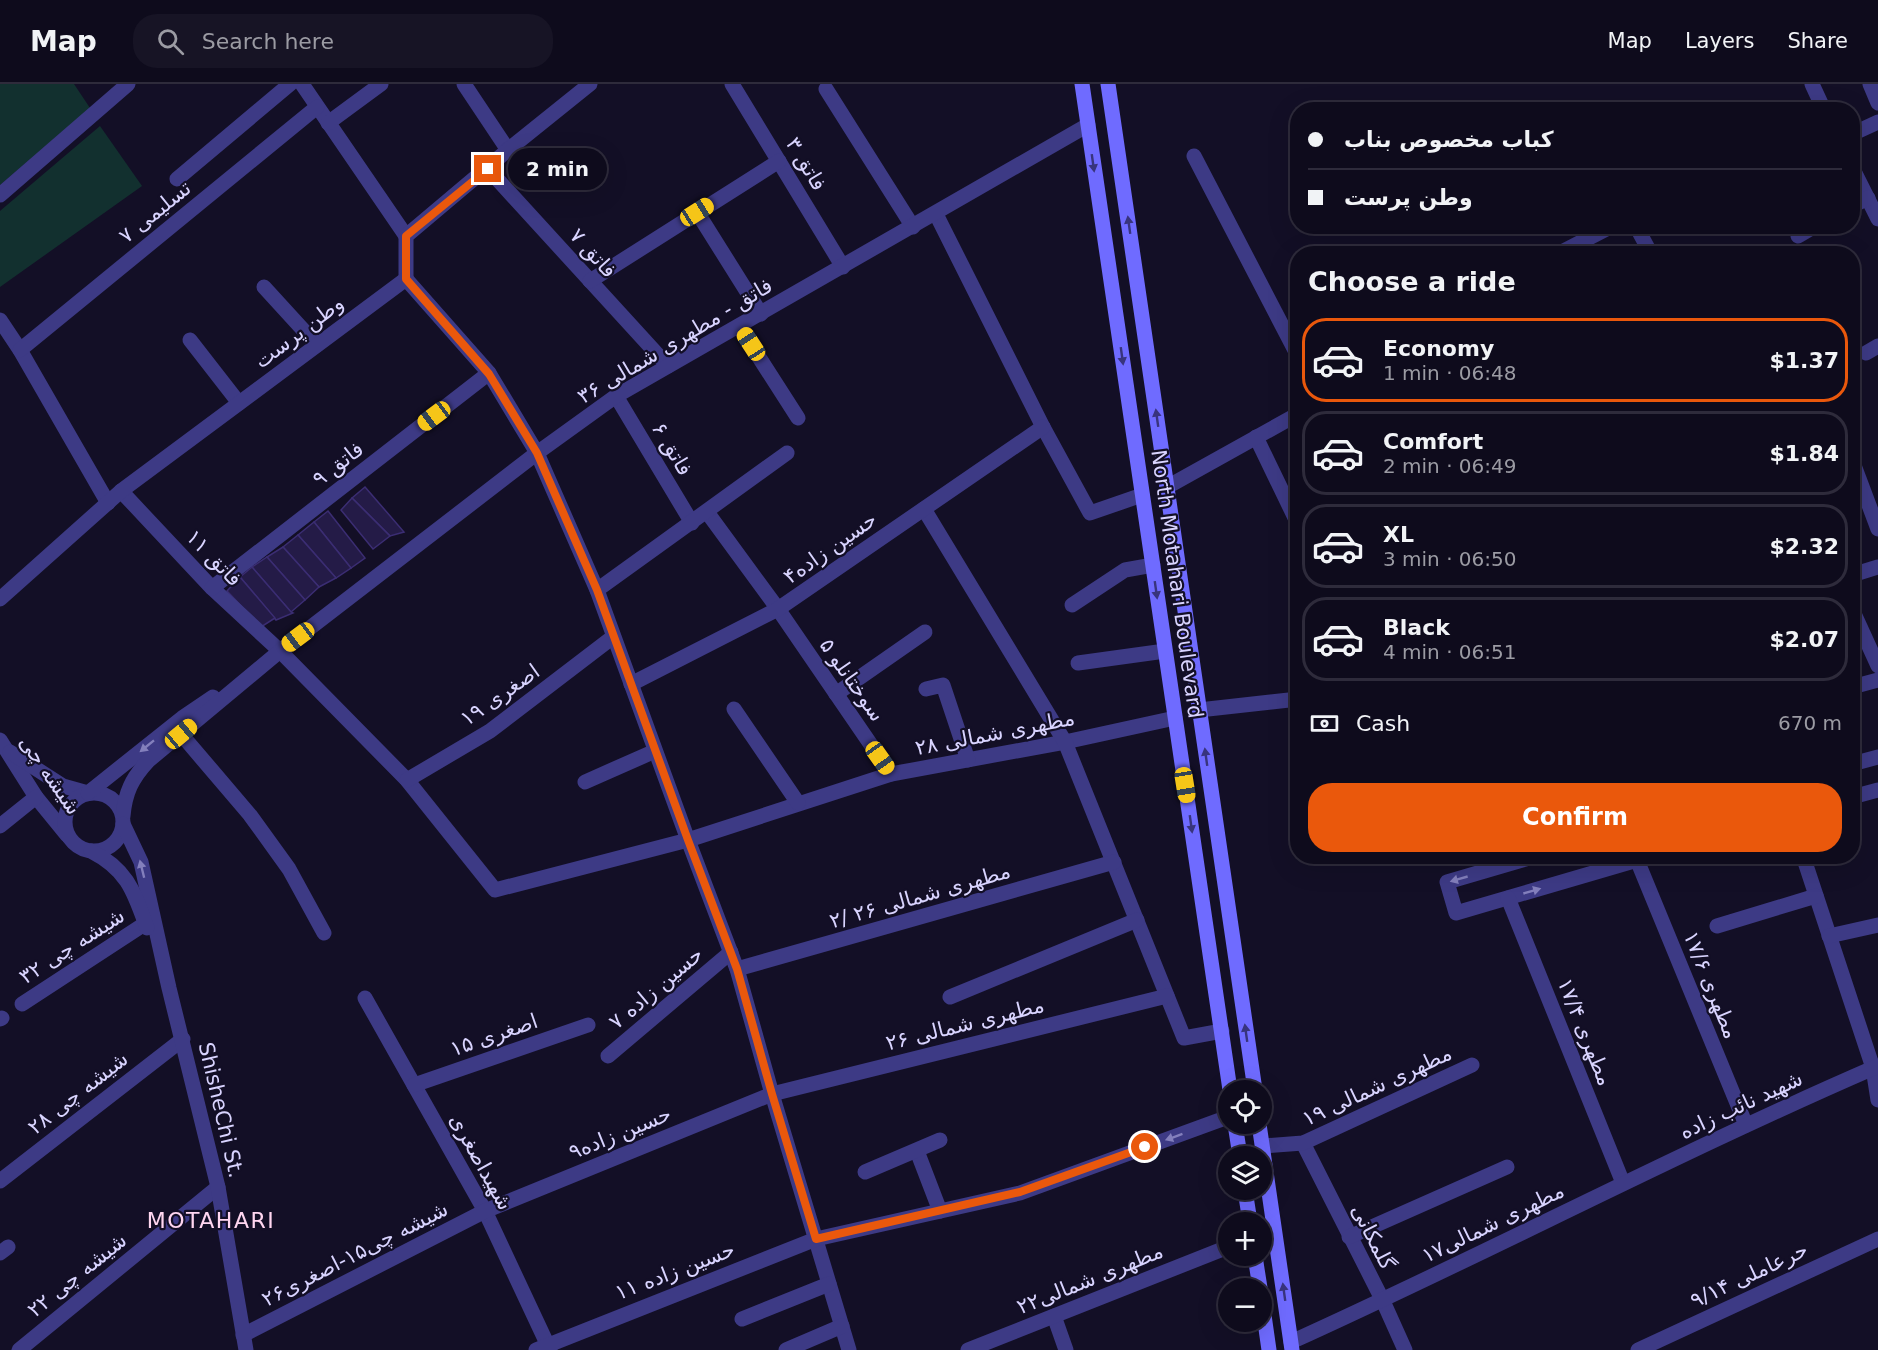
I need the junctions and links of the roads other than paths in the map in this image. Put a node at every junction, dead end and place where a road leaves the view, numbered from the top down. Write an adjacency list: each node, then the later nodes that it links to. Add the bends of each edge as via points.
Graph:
1 (128, 84): 13 (street)
2 (290, 84): 25 (street)
3 (302, 84): 16 (street)
4 (381, 84): 18 (street)
5 (464, 84): 21 (street)
6 (590, 84): 21 (street)
7 (732, 84): 23 (street, فاتق ۳)
8 (1082, 84): 19 (main road, North Motahari Boulevard)
9 (1108, 84): 43 (main road, North Motahari Boulevard, one-way to 9)
10 (1812, 84): 14 (street)
11 (1870, 84): 15 (street)
12 (826, 89): 33 (street)
13 (111, 90): 27 (street)
14 (1818, 102)
15 (1878, 104)
16 (316, 106): 18 (street); 51 (street, تسلیمی ۷)
17 (1878, 122): 20 (street)
18 (328, 123): 36 (street)
19 (1088, 125): 31 (street, فاتق - مطهری شمالی ۳۶); 45 (main road, North Motahari Boulevard, one-way to 45)
20 (1860, 130)
21 (508, 150): 24 (street)
22 (1194, 156): 49 (street)
23 (779, 161): 30 (street); 39 (street, فاتق ۳)
24 (488, 169): 36 (street); 41 (street, فاتق ۷)
25 (177, 179)
26 (1860, 182): 28 (street)
27 (0, 195)
28 (1868, 198): 29 (street); 32 (street)
29 (1860, 202)
30 (697, 212): 41 (street); 44 (street)
31 (936, 214): 33 (street, فاتق - مطهری شمالی ۳۶); 58 (street)
32 (1878, 219)
33 (913, 227): 39 (street, فاتق - مطهری شمالی ۳۶)
34 (1597, 234): 38 (street)
35 (1801, 234): 37 (street)
36 (406, 236): 40 (street)
37 (1798, 236)
38 (1573, 246)
39 (843, 267): 44 (street, فاتق - مطهری شمالی ۳۶)
40 (406, 279): 50 (street, وطن پرست); 53 (street)
41 (590, 281): 52 (street, فاتق ۷)
42 (264, 287): 50 (street)
43 (1141, 309): 45 (main road); 63 (main road, North Motahari Boulevard, one-way to 43)
44 (760, 314): 47 (street, فاتق - مطهری شمالی ۳۶)
45 (1115, 314): 65 (main road, North Motahari Boulevard, one-way to 65)
46 (0, 320): 51 (street)
47 (739, 326): 52 (street, فاتق - مطهری شمالی ۳۶); 56 (street)
48 (190, 340): 55 (street)
49 (1290, 341)
50 (317, 345): 55 (street, وطن پرست)
51 (20, 350): 66 (street)
52 (668, 366): 54 (street, فاتق - مطهری شمالی ۳۶)
53 (489, 374): 60 (street); 75 (street, فاتق ۹)
54 (616, 396): 60 (street, فاتق - مطهری شمالی ۳۶); 70 (street, فاتق ۶)
55 (239, 403): 64 (street, وطن پرست)
56 (798, 418)
57 (1290, 418): 59 (street)
58 (1043, 427): 65 (street, via 1090,513); 68 (street, حسین زاده۴)
59 (1256, 437): 63 (street); 67 (street)
60 (537, 453): 76 (street); 83 (street, فاتق - مطهری شمالی ۳۶)
61 (787, 453): 69 (street)
62 (1860, 481): 71 (street)
63 (1167, 487): 94 (main road, North Motahari Boulevard)
64 (121, 491): 66 (street, وطن پرست); 75 (street, فاتق ۱۱)
65 (1142, 495): 72 (main road, North Motahari Boulevard)
66 (108, 503): 77 (street, وطن پرست)
67 (1290, 507)
68 (924, 509): 79 (street, حسین زاده۴); 97 (street)
69 (706, 512): 70 (street); 79 (street, سوختانلو ۵)
70 (692, 523): 76 (street)
71 (1878, 529)
72 (1153, 565): 78 (street, via 1125,570); 84 (main road, North Motahari Boulevard, one-way to 84)
73 (1878, 567): 74 (street)
74 (1860, 573)
75 (212, 588): 83 (street, فاتق ۱۱)
76 (597, 590): 82 (street)
77 (0, 599)
78 (1072, 605)
79 (778, 609): 88 (street, حسین زاده۴); 91 (street, سوختانلو ۵)
80 (1860, 626): 86 (street)
81 (925, 632): 91 (street)
82 (613, 638): 88 (street); 104 (street, اصغری ۱۹, via 490,731)
83 (280, 651): 96 (street); 104 (street); 107 (street, one-way to 107, via 182,718)
84 (1165, 651): 85 (street); 95 (main road, North Motahari Boulevard)
85 (1078, 663)
86 (1878, 665)
87 (1878, 680): 89 (street)
88 (630, 684): 99 (street)
89 (1860, 685)
90 (926, 689): 101 (street, via 943,685)
91 (836, 694): 103 (street, سوختانلو ۵)
92 (1290, 700): 94 (street)
93 (735, 709): 110 (street)
94 (1199, 710): 143 (main road, North Motahari Boulevard, one-way to 94)
95 (1175, 718): 97 (street, مطهری شمالی ۲۸); 137 (main road, North Motahari Boulevard, one-way to 137)
96 (181, 734): 111 (street, via 136,774 128,787); 127 (street, via 250,814 289,869)
97 (1065, 742): 101 (street, مطهری شمالی ۲۸); 116 (street)
98 (3, 744): 107 (street, via 63,786); 109 (street, شیشه چی)
99 (655, 751): 105 (street); 114 (street)
100 (1878, 757): 102 (street)
101 (968, 760): 103 (street, مطهری شمالی ۲۸)
102 (1860, 762)
103 (891, 774): 110 (street, مطهری شمالی ۲۸)
104 (407, 780): 114 (street, مطهری شمالی ۲۸, via 495,890)
105 (585, 782)
106 (1878, 790): 108 (street)
107 (88, 793): 111 (street, via 110,797); 113 (street, via 74,799 66,812)
108 (1860, 795)
109 (36, 797): 112 (street); 113 (street, شیشه چی)
110 (798, 803): 114 (street, مطهری شمالی ۲۸)
111 (123, 820): 115 (street, via 122,831 113,844); 131 (street, ShisheChi St., one-way to 111, via 141,862)
112 (0, 826)
113 (67, 834): 115 (street, via 77,846)
114 (688, 840): 129 (street)
115 (91, 851): 124 (street, ShisheChi St., via 117,867 127,879)
116 (1114, 862): 123 (street); 130 (street, مطهری شمالی ۲۶ /۲)
117 (1509, 864): 122 (street, one-way to 122, via 1447,882 1456,913)
118 (1624, 864): 122 (street, one-way to 118)
119 (1646, 864): 148 (street, مطهری ۱۷/۶)
120 (1806, 864): 121 (street)
121 (1816, 896): 126 (street); 128 (street)
122 (1508, 898): 157 (street, مطهری ۱۷/۴)
123 (1137, 920): 132 (street); 133 (street)
124 (146, 923): 131 (street, ShisheChi St.); 135 (street, شیشه چی ۳۲)
125 (1878, 925): 128 (street)
126 (1717, 926)
127 (324, 933)
128 (1829, 936): 141 (street)
129 (730, 952): 130 (street); 139 (street, حسین زاده ۷)
130 (737, 969): 145 (street)
131 (169, 988): 138 (street, ShisheChi St.)
132 (1167, 996): 137 (street, via 1184,1038); 145 (street, مطهری شمالی ۲۶)
133 (950, 997)
134 (365, 998): 144 (street, شهیداصغری)
135 (21, 1004)
136 (588, 1025): 144 (street, اصغری ۱۵)
137 (1221, 1031): 142 (main road, North Motahari Boulevard)
138 (183, 1039): 156 (street, شیشه چی ۲۸); 158 (street, ShisheChi St.)
139 (608, 1056)
140 (1472, 1065): 151 (street, مطهری شمالی ۱۹)
141 (1876, 1067): 146 (street); 148 (street, شهید نائب زاده)
142 (1228, 1080)
143 (1254, 1080)
144 (414, 1085): 161 (street, شهیداصغری)
145 (772, 1094): 161 (street, حسین زاده۹); 163 (street)
146 (1878, 1100)
147 (1218, 1121): 160 (street, حسین زاده ۱۱, one-way to 160, via 1020,1192)
148 (1746, 1125): 157 (street, شهید نائب زاده)
149 (1261, 1134): 152 (main road)
150 (940, 1140): 153 (street)
151 (1303, 1143): 152 (street, مطهری شمالی ۱۹); 162 (street, گلمکانی)
152 (1263, 1146)
153 (917, 1151): 155 (street); 160 (street)
154 (1507, 1167): 162 (street)
155 (865, 1172)
156 (0, 1181)
157 (1623, 1183): 167 (street, مطهری شمالی۱۷)
158 (218, 1187): 172 (street, ShisheChi St.); 174 (street, شیشه چی ۲۲)
159 (1271, 1200): 173 (main road, one-way to 159)
160 (940, 1210): 163 (street, حسین زاده ۱۱)
161 (485, 1211): 172 (street, شیشه چی۱۵-اصغری۲۶); 175 (street, شهیداصغری)
162 (1349, 1237): 167 (street, گلمکانی)
163 (816, 1239): 166 (street); 175 (street, حسین زاده ۱۱)
164 (1878, 1239): 182 (street, حرعاملی ۹/۱۴)
165 (1218, 1251): 168 (street, مطهری شمالی۲۲)
166 (829, 1284): 169 (street); 170 (street)
167 (1383, 1301): 173 (street, مطهری شمالی۱۷); 181 (street, گلمکانی)
168 (1054, 1316): 178 (street, مطهری شمالی۲۲); 179 (street)
169 (742, 1319)
170 (842, 1326): 176 (street); 177 (street)
171 (1266, 1332): 180 (main road)
172 (245, 1342)
173 (1292, 1346)
174 (27, 1347)
175 (545, 1348)
176 (786, 1350)
177 (849, 1350)
178 (968, 1350)
179 (1066, 1350)
180 (1269, 1350)
181 (1405, 1350)
182 (1638, 1350)

